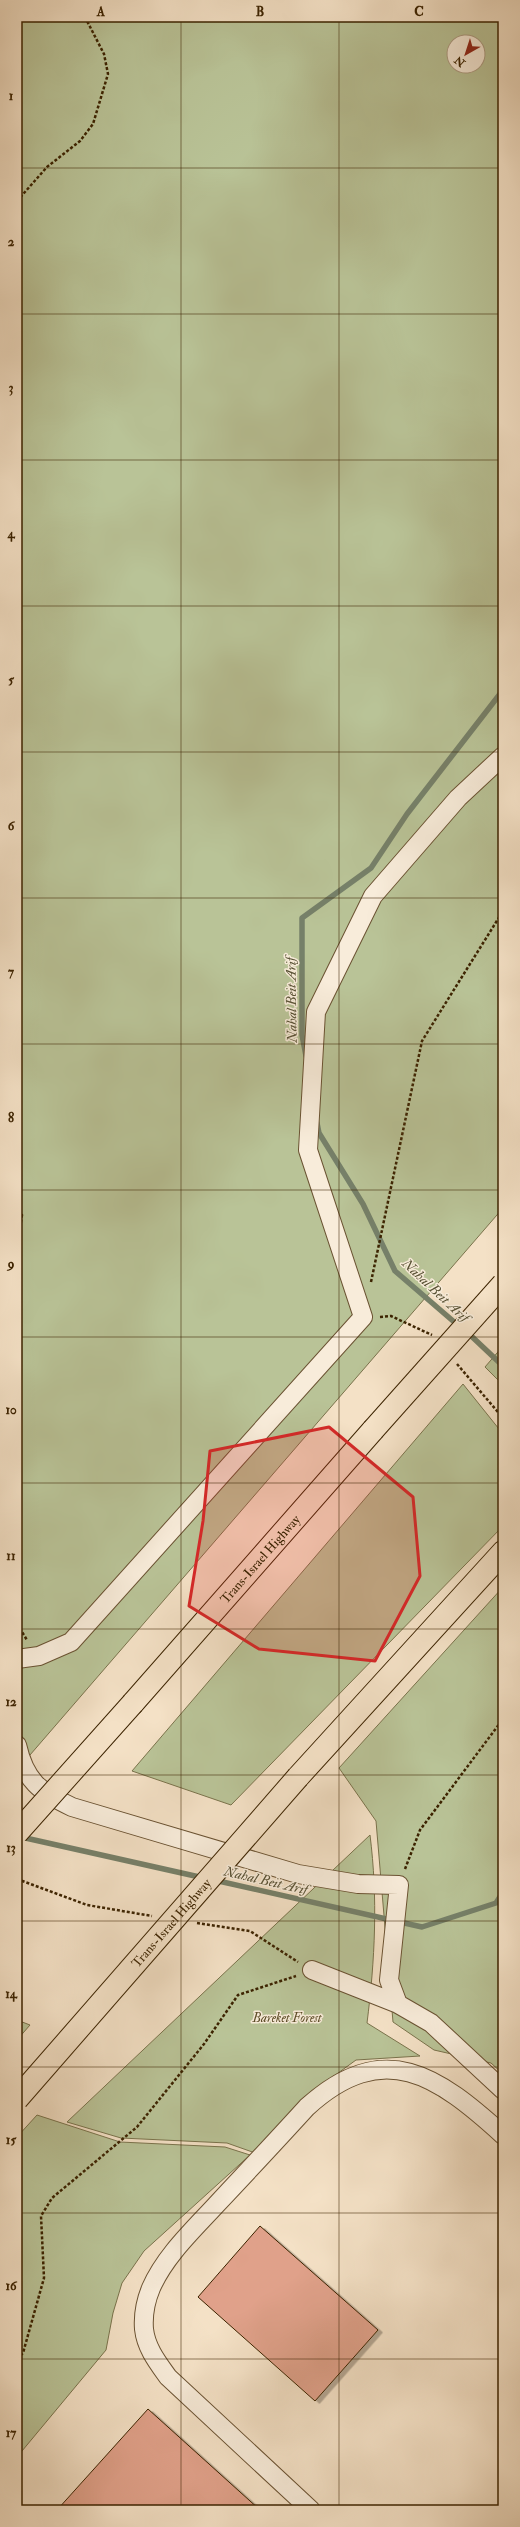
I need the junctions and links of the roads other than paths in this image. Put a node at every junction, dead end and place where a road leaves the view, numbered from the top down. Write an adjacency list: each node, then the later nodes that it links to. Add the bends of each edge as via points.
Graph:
1 (503, 756): 4 (street, via 458,798 373,896 316,1012 308,1150 364,1317 71,1642 39,1656)
2 (503, 1284): 6 (highway, Trans-Israel Highway, bridge)
3 (500, 1555): 10 (highway, Trans-Israel Highway, bridge, via 298,1777)
4 (17, 1659)
5 (17, 1745): 8 (street, via 22,1766 33,1783 49,1796 72,1807 298,1874 358,1884 399,1885 389,1980)
6 (17, 1833)
7 (312, 1970): 8 (street)
8 (398, 2004): 9 (street, via 431,2023)
9 (503, 2090)
10 (17, 2099)
11 (503, 2135): 12 (street, via 450,2090 419,2074 381,2070 349,2079 323,2093 307,2107 190,2233 170,2257 152,2287 145,2314 146,2341 168,2378)
12 (311, 2510)

